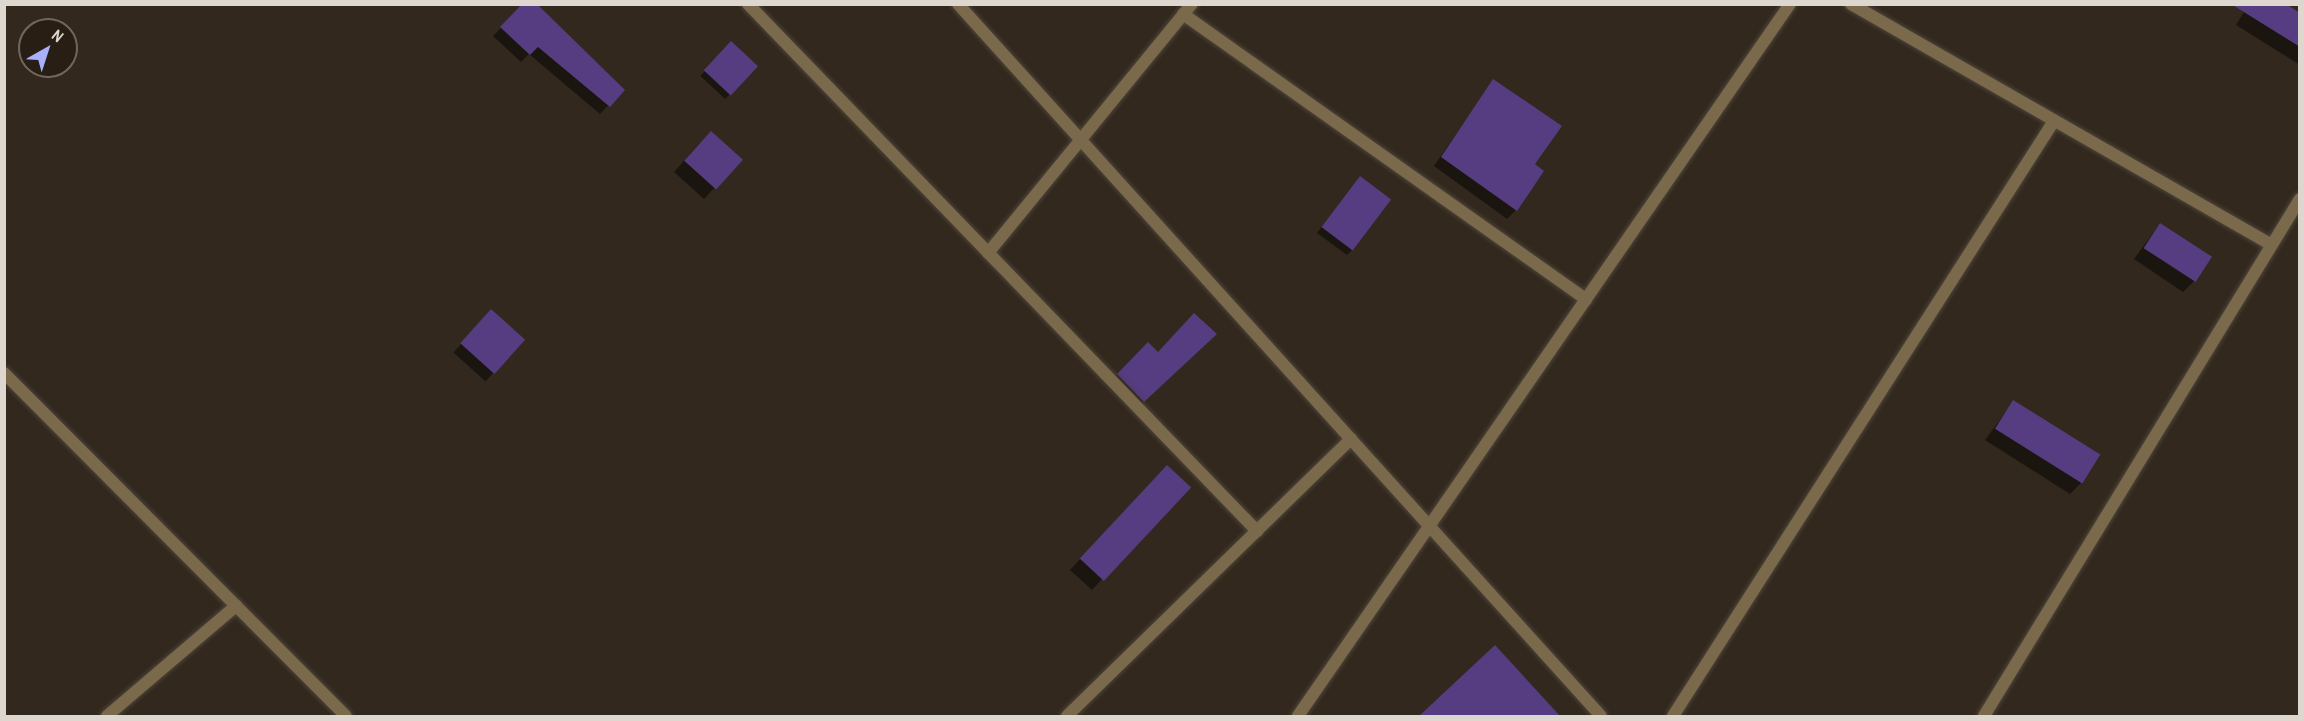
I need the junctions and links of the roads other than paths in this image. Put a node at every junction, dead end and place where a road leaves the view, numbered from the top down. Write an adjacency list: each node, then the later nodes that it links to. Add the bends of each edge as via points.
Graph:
1 (748, 4): 11 (street)
2 (958, 4): 8 (street)
3 (1773, 4): 5 (street)
4 (1851, 4): 7 (street)
5 (1787, 9): 12 (street)
6 (1187, 10): 8 (street); 12 (street)
7 (2054, 121): 10 (street); 23 (street)
8 (1080, 140): 11 (street); 14 (street)
9 (2300, 199): 10 (street)
10 (2271, 245): 24 (street)
11 (988, 253): 16 (street)
12 (1586, 299): 15 (street)
13 (4, 374): 17 (street)
14 (1351, 439): 15 (street); 16 (street)
15 (1430, 527): 21 (street); 22 (street)
16 (1257, 531): 20 (street)
17 (236, 606): 18 (street); 19 (street)
18 (107, 717)
19 (346, 717)
20 (1066, 717)
21 (1298, 717)
22 (1601, 717)
23 (1673, 717)
24 (1984, 717)

